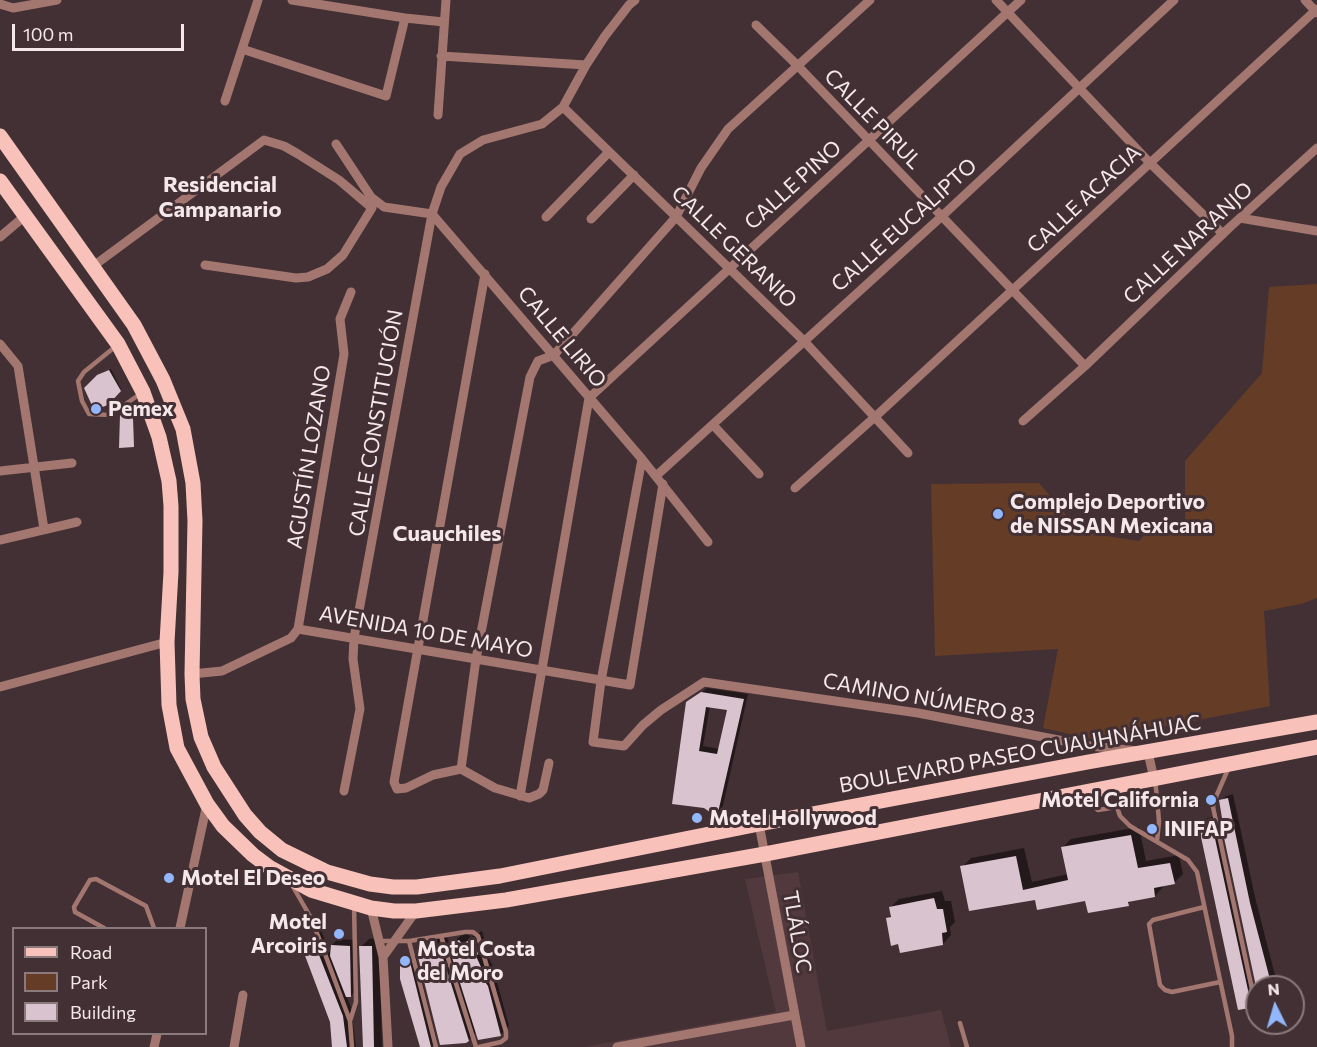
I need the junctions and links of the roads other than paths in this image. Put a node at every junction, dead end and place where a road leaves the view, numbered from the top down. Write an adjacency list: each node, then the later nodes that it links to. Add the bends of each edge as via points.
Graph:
1 (57, 0): 12 (street)
2 (258, 0): 18 (street)
3 (292, 0): 15 (street)
4 (446, 0): 16 (street)
5 (636, 0): 20 (street)
6 (870, 0): 21 (street)
7 (996, 0): 14 (street)
8 (1021, 0): 14 (street, CALLE PINO)
9 (1174, 0): 22 (street, CALLE EUCALIPTO)
10 (1305, 0): 13 (street)
11 (0, 4): 12 (street)
12 (14, 4)
13 (1316, 11): 31 (street, CALLE ACACIA)
14 (1008, 12): 22 (street); 27 (street, CALLE PINO)
15 (405, 18): 16 (street); 18 (street, via 386,96)
16 (444, 22): 19 (street)
17 (756, 25): 21 (street, CALLE PIRUL)
18 (242, 49): 23 (street)
19 (441, 56): 20 (street); 25 (street)
20 (585, 65): 24 (street)
21 (798, 66): 27 (street, CALLE PIRUL); 38 (street, via 728,129 701,168)
22 (1080, 88): 31 (street); 36 (street, CALLE EUCALIPTO)
23 (225, 101)
24 (563, 107): 30 (street, CALLE GERANIO); 34 (street, CALLE CONSTITUCIÓN, via 542,124 483,140 460,154 441,187)
25 (438, 115)
26 (0, 136): 45 (main road, BOULEVARD PASEO CUAUHNÁHUAC)
27 (868, 141): 36 (street, CALLE PIRUL); 46 (street, CALLE PINO)
28 (336, 144): 34 (street, via 371,197 384,207)
29 (1317, 148): 39 (street, CALLE NARANJO)
30 (609, 152): 32 (street, CALLE GERANIO); 37 (street)
31 (1150, 163): 42 (street); 48 (street, CALLE ACACIA)
32 (634, 175): 38 (street, CALLE GERANIO); 40 (street)
33 (0, 181): 35 (main road)
34 (432, 214): 47 (street, CALLE LIRIO); 73 (street, CALLE CONSTITUCIÓN)
35 (26, 215): 43 (street); 52 (main road)
36 (941, 216): 48 (street, CALLE PIRUL); 50 (street, CALLE EUCALIPTO)
37 (546, 217)
38 (676, 217): 46 (street, CALLE GERANIO); 53 (street)
39 (1239, 218): 41 (street); 42 (street, CALLE NARANJO)
40 (591, 219)
41 (1317, 231)
42 (1223, 234): 54 (street, CALLE NARANJO)
43 (0, 237)
44 (205, 265): 45 (street, via 308,277 327,269 343,255 372,208 339,180 298,154 264,140)
45 (92, 267): 78 (main road, BOULEVARD PASEO CUAUHNÁHUAC, via 134,325 183,429 195,521)
46 (729, 267): 50 (street, CALLE GERANIO); 56 (street, CALLE PINO)
47 (485, 274): 53 (street, CALLE LIRIO); 75 (street)
48 (1012, 290): 54 (street, CALLE PIRUL); 57 (street, CALLE ACACIA)
49 (351, 292): 72 (street, AGUSTÍN LOZANO, via 340,320 344,354)
50 (804, 341): 57 (street, CALLE GERANIO); 59 (street, CALLE EUCALIPTO)
51 (0, 344): 63 (street, via 18,366)
52 (118, 344): 55 (main road); 55 (lane, via 78,381 89,414 110,415)
53 (554, 355): 56 (street, CALLE LIRIO); 76 (street, via 538,362 530,377)
54 (1085, 366): 58 (street, CALLE NARANJO)
55 (143, 392): 74 (main road, via 159,436 169,481 171,572)
56 (590, 398): 61 (street, CALLE LIRIO); 77 (street)
57 (876, 416): 60 (street, CALLE GERANIO); 67 (street, CALLE ACACIA)
58 (1023, 421)
59 (713, 425): 65 (street); 66 (street, CALLE EUCALIPTO)
60 (908, 453)
61 (642, 459): 66 (street, CALLE LIRIO); 79 (street)
62 (72, 463): 63 (street)
63 (33, 468): 64 (street); 69 (street)
64 (0, 471)
65 (759, 474)
66 (660, 480): 71 (street, CALLE LIRIO); 79 (street, AVENIDA 10 DE MAYO, via 630,685)
67 (795, 488)
68 (77, 522): 69 (street)
69 (44, 529): 70 (street)
70 (0, 540)
71 (708, 542)
72 (298, 628): 73 (street, AVENIDA 10 DE MAYO); 78 (street, AVENIDA 10 DE MAYO, via 291,638 222,671)
73 (354, 638): 75 (street, AVENIDA 10 DE MAYO); 88 (street, CALLE CONSTITUCIÓN, via 360,709)
74 (167, 642): 80 (street); 92 (main road, via 169,705 177,748)
75 (418, 649): 76 (street, AVENIDA 10 DE MAYO); 86 (street, via 394,782 397,789 406,788)
76 (476, 659): 77 (street, AVENIDA 10 DE MAYO); 86 (street)
77 (540, 670): 79 (street, AVENIDA 10 DE MAYO); 90 (street)
78 (192, 674): 94 (main road, BOULEVARD PASEO CUAUHNÁHUAC, via 201,737 214,767 245,815 282,850 350,879 393,887 427,886 500,876)
79 (601, 681): 83 (street, CAMINO NÚMERO 83, via 593,742 624,746 642,725 704,682 918,713 1090,746)
80 (0, 687)
81 (1317, 722): 83 (main road, BOULEVARD PASEO CUAUHNÁHUAC)
82 (1317, 747): 85 (main road)
83 (1148, 752): 87 (street); 94 (main road, BOULEVARD PASEO CUAUHNÁHUAC)
84 (549, 763): 90 (street, via 543,790 529,798)
85 (1230, 764): 87 (main road); 110 (lane, via 1213,807)
86 (461, 769): 90 (street, via 495,788)
87 (1154, 778): 89 (main road); 91 (lane)
88 (344, 790)
89 (1086, 791): 93 (lane, via 1098,810); 96 (main road)
90 (520, 796)
91 (1157, 797): 93 (lane); 95 (lane)
92 (207, 804): 97 (main road, via 238,842); 104 (street)
93 (1117, 807): 95 (lane, via 1130,826)
94 (759, 824): 96 (street, TLÁLOC)
95 (1157, 841): 99 (lane, via 1188,860 1197,872)
96 (765, 854): 101 (main road, via 506,900); 113 (street, TLÁLOC)
97 (289, 879): 98 (main road); 114 (lane, via 310,918)
98 (354, 904): 100 (main road); 114 (lane, via 356,1002)
99 (1204, 907): 111 (lane); 111 (lane, via 1149,924 1160,985 1172,992)
100 (371, 908): 101 (main road); 106 (street)
101 (416, 911): 107 (street)
102 (102, 927): 103 (lane, via 75,912 74,907 90,880 96,879 146,906)
103 (154, 927)
104 (180, 927)
105 (441, 936): 108 (lane); 121 (lane); 121 (lane, via 473,932 478,936 506,1038)
106 (379, 941): 107 (lane); 109 (street)
107 (395, 941): 108 (lane); 109 (street)
108 (409, 941): 120 (lane)
109 (383, 957): 119 (street)
110 (1249, 975)
111 (1220, 982): 125 (lane)
112 (243, 994): 117 (street)
113 (794, 1015): 116 (street); 123 (street, TLÁLOC)
114 (350, 1021): 118 (lane)
115 (960, 1023): 124 (lane)
116 (658, 1043): 122 (street)
117 (234, 1047)
118 (352, 1047)
119 (388, 1047)
120 (436, 1047)
121 (477, 1047)
122 (617, 1047)
123 (801, 1047)
124 (967, 1047)
125 (1232, 1047)

